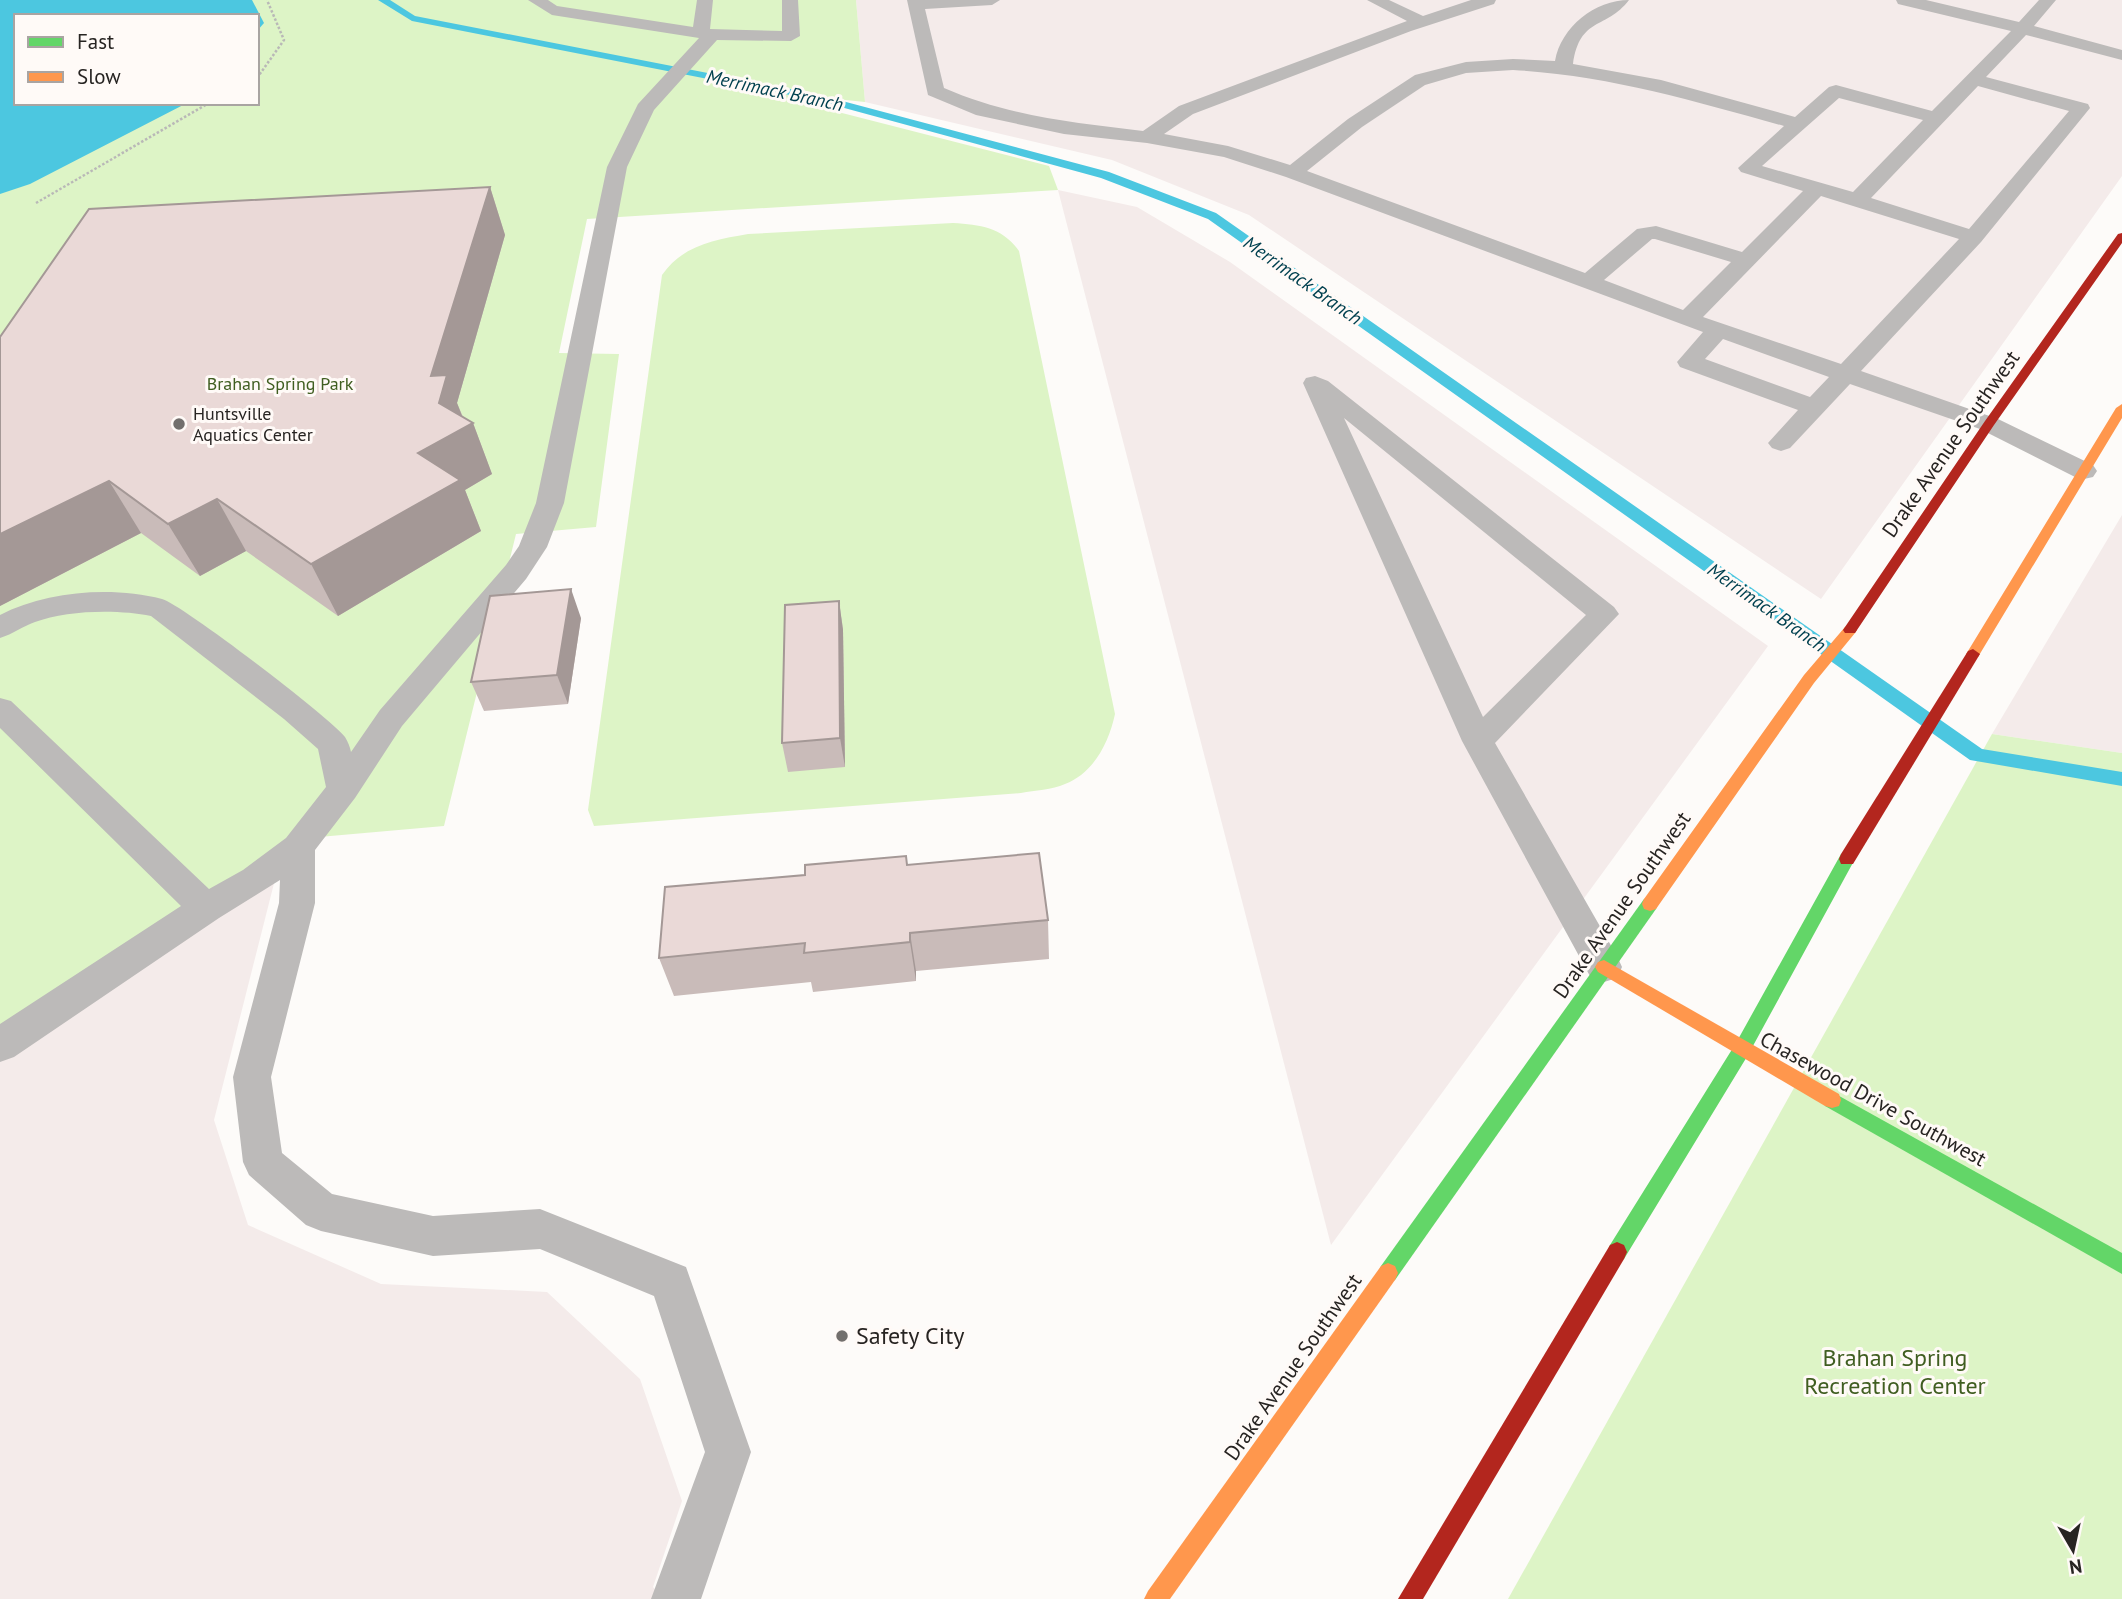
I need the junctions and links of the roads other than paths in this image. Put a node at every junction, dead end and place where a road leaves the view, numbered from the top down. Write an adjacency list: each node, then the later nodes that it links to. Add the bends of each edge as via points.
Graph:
1 (536, 0): 12 (lane, via 552,10)
2 (619, 0): 12 (lane)
3 (705, 0): 15 (lane)
4 (790, 0): 15 (lane, via 791,36)
5 (992, 0): 11 (lane)
6 (1375, 0): 13 (lane)
7 (1488, 0): 13 (lane)
8 (1621, 0): 17 (lane, via 1570,38)
9 (1904, 0): 14 (lane)
10 (2048, 0): 14 (lane)
11 (916, 2): 21 (lane, via 935,91 976,109 1051,125)
12 (615, 20): 15 (lane)
13 (1421, 21): 21 (lane, via 1186,110)
14 (2023, 28): 16 (lane); 18 (lane)
15 (707, 34): 40 (lane, via 694,57 645,108 617,167 550,503 533,547 391,718)
16 (2122, 55)
17 (1563, 68): 20 (lane, via 1662,87); 22 (lane, via 1508,64 1421,80 1355,120)
18 (1974, 79): 19 (lane); 26 (lane, via 2081,108)
19 (1936, 118): 20 (lane, via 1836,91); 24 (lane)
20 (1799, 124): 23 (lane, via 1748,168)
21 (1147, 136): 22 (lane, via 1228,152)
22 (1293, 173): 28 (lane)
23 (1817, 188): 24 (lane); 27 (lane)
24 (1857, 200): 26 (lane)
25 (2122, 236): 34 (street, Drake Avenue Southwest)
26 (1973, 237): 31 (lane)
27 (1746, 260): 28 (lane, via 1656,232 1645,234); 29 (lane)
28 (1588, 282): 29 (lane)
29 (1687, 319): 30 (lane)
30 (1719, 329): 31 (lane); 32 (lane, via 1689,362)
31 (1848, 373): 32 (lane); 34 (lane)
32 (1816, 408): 35 (lane)
33 (2122, 408): 36 (street)
34 (1989, 424): 36 (lane); 43 (street, Drake Avenue Southwest, via 1844,638 1809,680)
35 (1781, 443)
36 (2084, 471): 45 (street, via 1836,878)
37 (0, 628): 40 (lane, via 28,612 79,604 131,602 160,608 333,744)
38 (0, 709): 42 (lane)
39 (1478, 741): 39 (lane, via 1456,692 1315,383 1604,614); 43 (lane)
40 (343, 789): 41 (lane)
41 (299, 847): 42 (lane, via 255,880); 47 (lane, via 297,904 252,1077 264,1162 321,1211 433,1236 540,1228 671,1282 729,1452)
42 (205, 908): 44 (lane)
43 (1604, 967): 45 (street, Chasewood Drive Southwest); 48 (street, Drake Avenue Southwest)
44 (0, 1045)
45 (1742, 1049): 46 (street, Chasewood Drive Southwest); 49 (street)
46 (2122, 1264)
47 (676, 1599)
48 (1156, 1599)
49 (1410, 1599)

